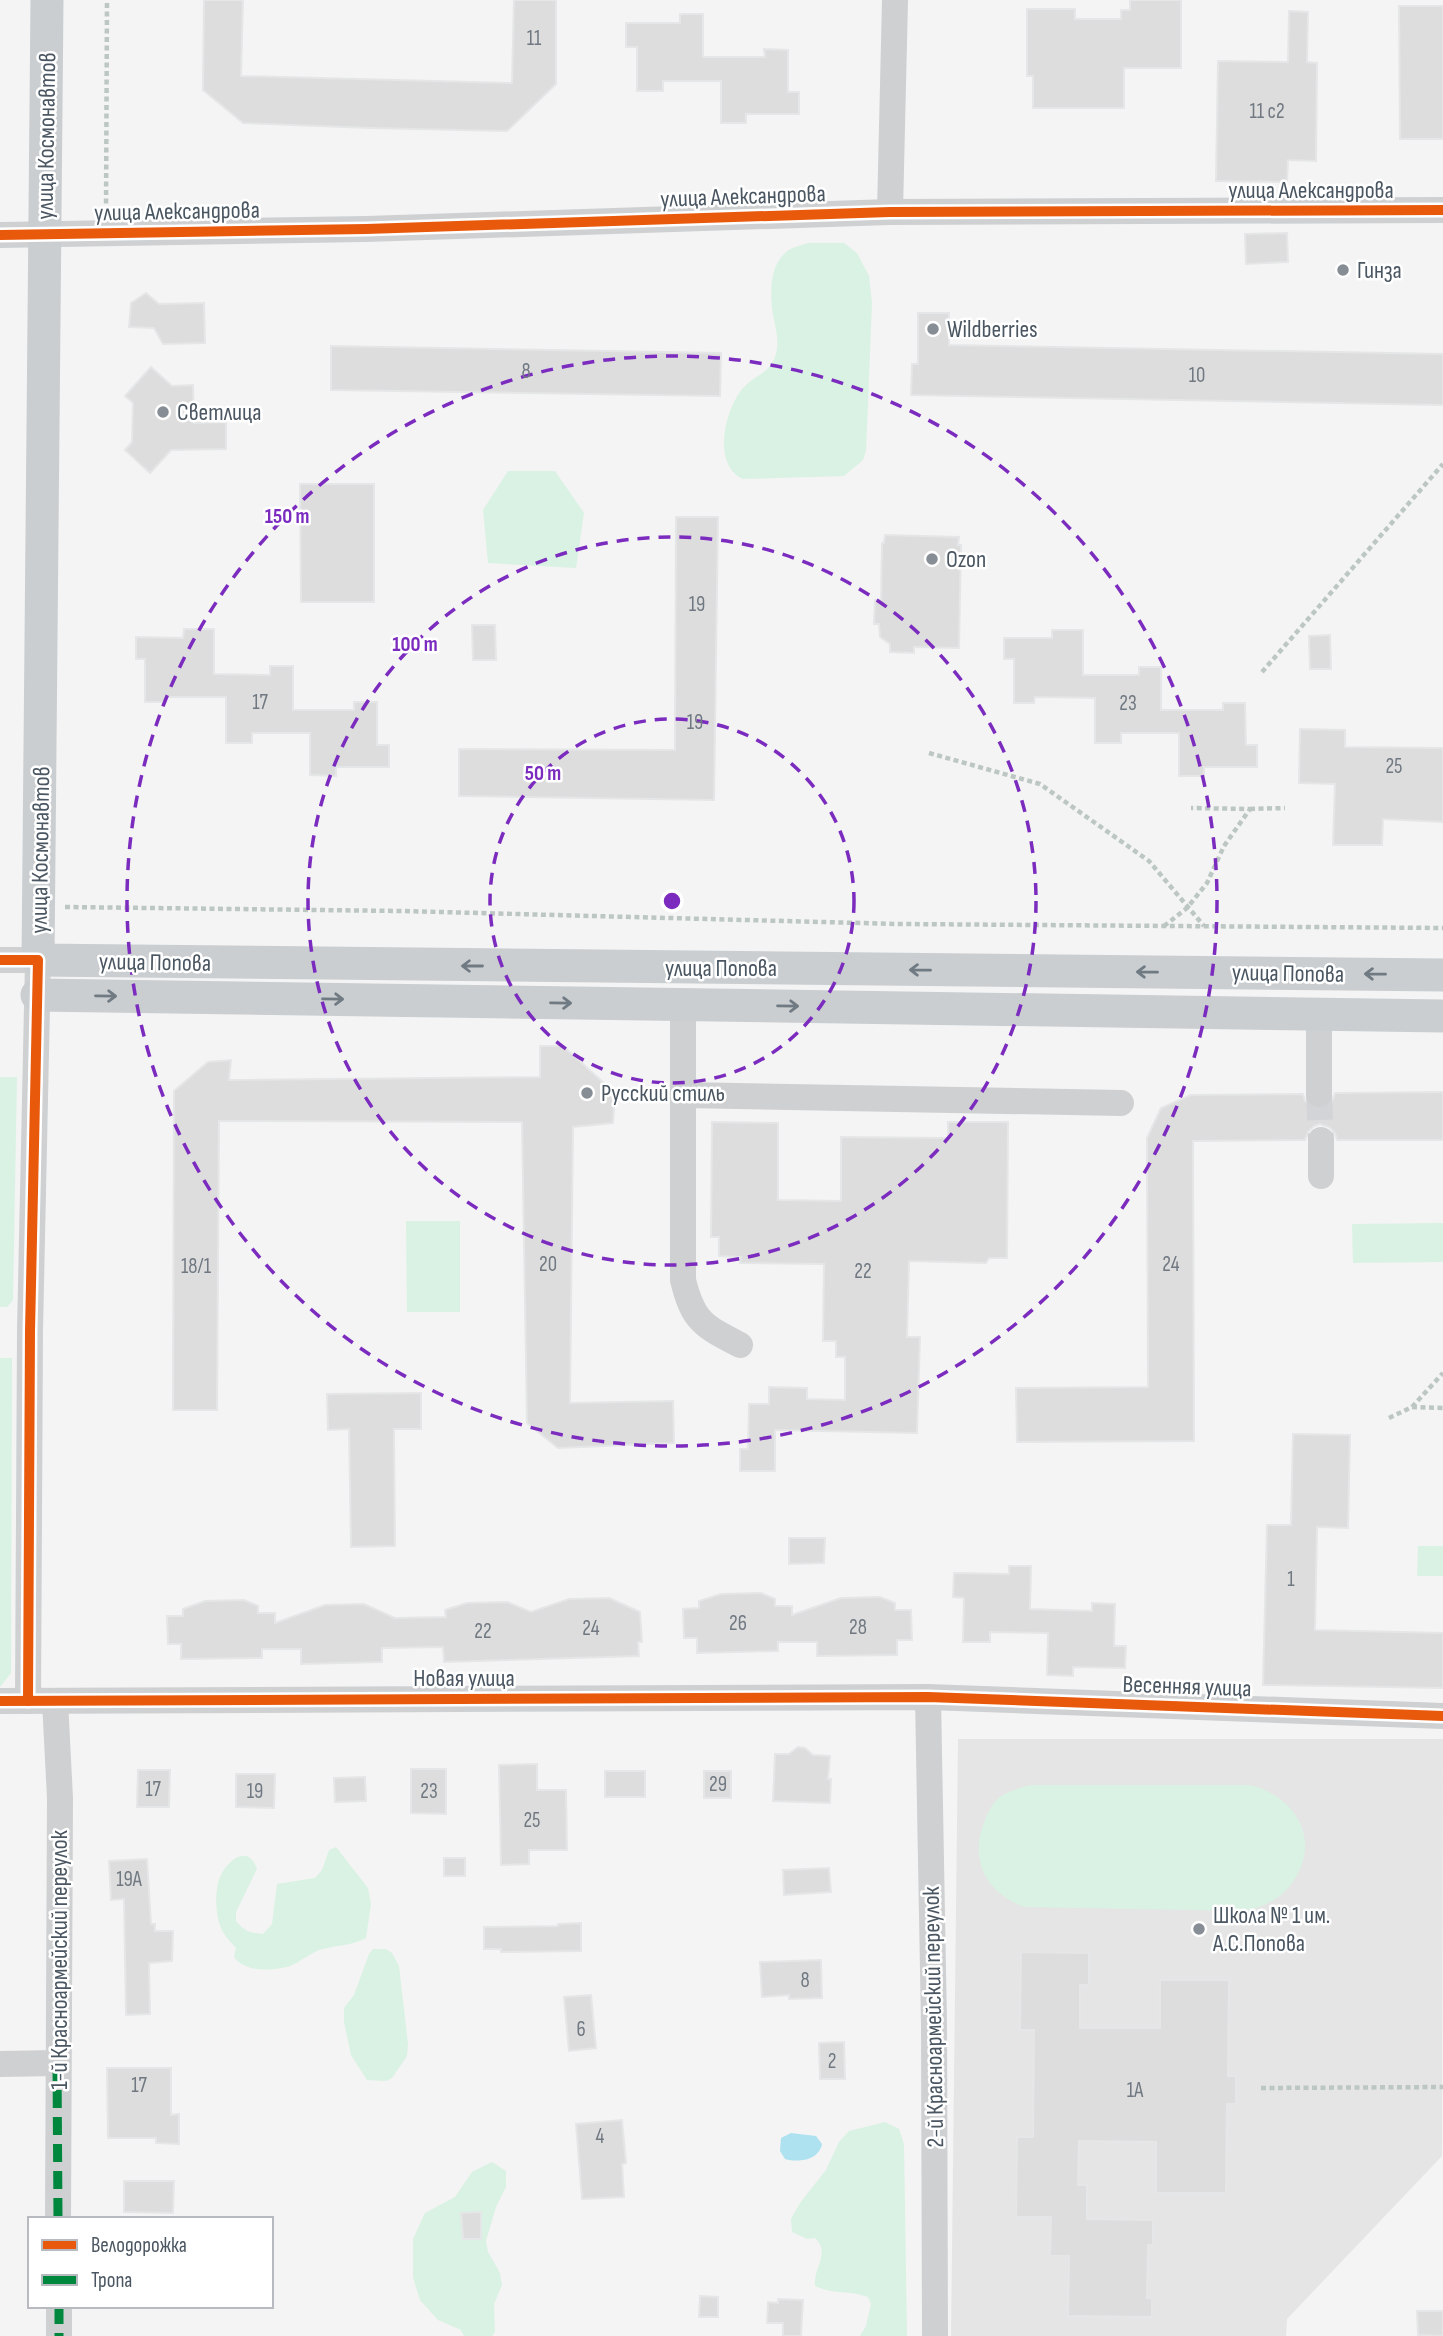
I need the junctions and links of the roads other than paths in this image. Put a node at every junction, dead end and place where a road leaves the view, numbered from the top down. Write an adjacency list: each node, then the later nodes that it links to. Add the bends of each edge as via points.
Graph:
1 (47, 0): 5 (main road, улица Космонавтов)
2 (895, 0): 4 (street)
3 (1443, 210): 4 (street, улица Александрова)
4 (890, 212): 5 (street, улица Александрова)
5 (45, 234): 6 (street, улица Александрова); 8 (main road, улица Космонавтов)
6 (0, 235)
7 (0, 960): 8 (street, улица Попова)
8 (38, 960): 9 (main road, улица Попова, one-way to 8); 10 (street, улица Космонавтов)
9 (1443, 975)
10 (37, 995): 11 (main road, улица Попова, one-way to 11); 22 (street, улица Космонавтов)
11 (683, 1004): 12 (main road, улица Попова, one-way to 12); 15 (street)
12 (1319, 1014): 13 (main road, улица Попова); 14 (street)
13 (1443, 1016)
14 (1320, 1094)
15 (682, 1095): 16 (street); 19 (street, via 683,1280 700,1321)
16 (1121, 1103)
17 (1321, 1140): 18 (street)
18 (1321, 1176)
19 (740, 1345)
20 (929, 1698): 23 (street, Новая улица); 24 (street, Весенняя улица); 30 (street, 2-й Красноармейский переулок)
21 (0, 1701): 22 (street, Новая улица)
22 (28, 1701): 23 (street, Новая улица)
23 (55, 1701): 25 (street, 1-й Красноармейский переулок, via 60,1798)
24 (1443, 1716)
25 (57, 2063): 26 (street); 27 (street, 1-й Красноармейский переулок)
26 (0, 2064)
27 (58, 2217)
28 (59, 2308): 29 (street)
29 (59, 2336)
30 (935, 2336)

